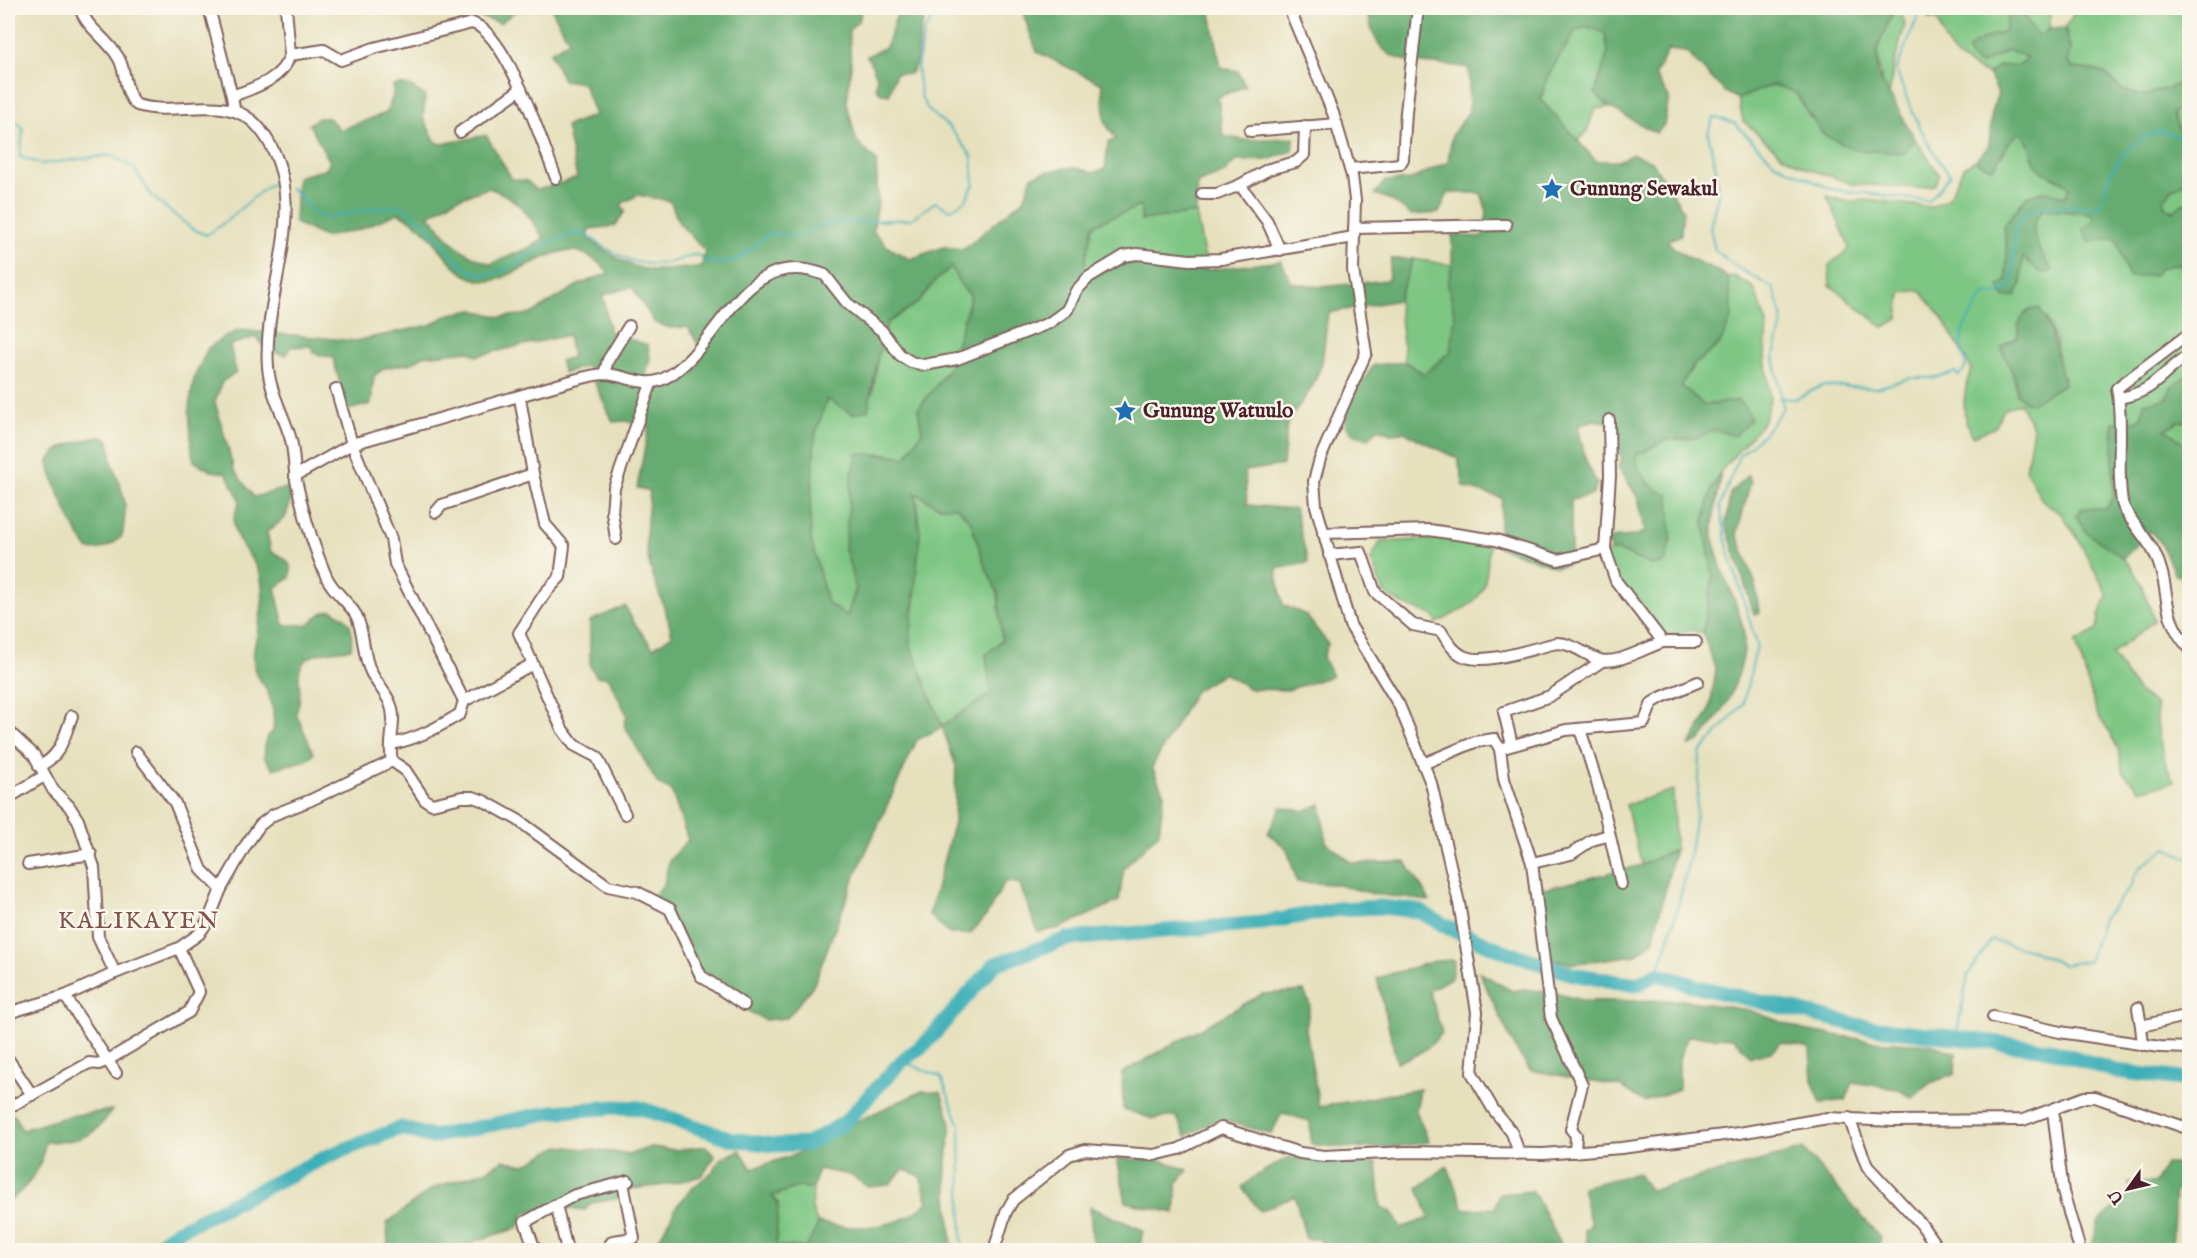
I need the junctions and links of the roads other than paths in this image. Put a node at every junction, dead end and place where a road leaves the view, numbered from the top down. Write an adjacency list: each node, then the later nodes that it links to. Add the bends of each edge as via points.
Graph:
1 (80, 8): 9 (street, via 89,26 118,57 130,97 137,105 167,109)
2 (209, 8): 8 (street)
3 (285, 8): 6 (street)
4 (1289, 8): 10 (street)
5 (1418, 8): 14 (street, via 1403,159 1400,164)
6 (290, 56): 7 (street, via 324,50 340,60 472,23 490,34); 8 (street, via 287,65 271,79)
7 (521, 90): 13 (street); 15 (street)
8 (232, 96): 9 (street)
9 (234, 108): 32 (street, via 261,130 280,162 284,177 286,217 267,364 291,439)
10 (1337, 124): 11 (street); 14 (street)
11 (1305, 126): 12 (street); 16 (street, via 1304,155 1296,162 1269,169)
12 (1250, 130)
13 (460, 132)
14 (1350, 169): 19 (street, via 1355,187)
15 (556, 178)
16 (1240, 184): 17 (street, via 1217,194); 20 (street, via 1267,221)
17 (1202, 194)
18 (1506, 225): 19 (street)
19 (1354, 232): 20 (street); 34 (street, via 1353,270 1366,353 1314,481)
20 (1280, 250): 25 (street, via 1190,260 1124,256 1089,277 1076,291 1067,310 1049,323 957,358 924,365 900,355 882,331 847,303 825,275 781,270 744,293 682,366)
21 (629, 326): 24 (street)
22 (2190, 333): 28 (street, via 2117,388)
23 (2190, 355): 28 (street, via 2145,392)
24 (604, 374): 25 (street); 27 (street)
25 (651, 384): 35 (street, via 614,488)
26 (336, 389): 30 (street)
27 (520, 398): 30 (street); 31 (street)
28 (2119, 399): 40 (street, via 2123,508 2158,559 2173,629)
29 (1609, 420): 36 (street)
30 (352, 444): 32 (street); 44 (street, via 391,539 395,564)
31 (533, 474): 33 (street, via 442,506); 42 (street, via 545,524 564,546 560,577 519,633)
32 (295, 477): 48 (street, via 326,577 355,614 370,672 391,704)
33 (436, 512)
34 (1323, 532): 36 (street, via 1429,530 1496,540 1558,560); 37 (street)
35 (616, 539)
36 (1605, 549): 38 (street, via 1616,581)
37 (1329, 555): 41 (street, via 1361,552 1375,592 1413,625 1441,631 1464,657 1484,659 1568,643); 53 (street, via 1350,625 1399,705)
38 (1663, 642): 39 (street); 41 (street)
39 (1696, 642)
40 (2190, 649)
41 (1602, 661): 49 (street, via 1550,696 1504,712)
42 (531, 665): 44 (street); 56 (street, via 562,729 574,745 597,757)
43 (1698, 682): 46 (street, via 1652,704 1644,723)
44 (464, 701): 48 (street, via 460,714 433,731)
45 (72, 716): 54 (street, via 58,754)
46 (1580, 729): 49 (street); 57 (street)
47 (8, 731): 54 (street, via 29,749)
48 (391, 744): 52 (street)
49 (1512, 746): 50 (street)
50 (1500, 749): 53 (street, via 1494,739 1474,742); 59 (street, via 1504,779)
51 (136, 752): 62 (street, via 175,803 202,870)
52 (392, 761): 62 (street, via 273,815 260,825); 66 (street, via 405,770 432,804 473,796 518,820 608,886 638,892 670,909 701,976)
53 (1423, 764): 83 (street, via 1459,903 1477,1018 1473,1078 1512,1133)
54 (42, 771): 55 (street); 58 (street, via 74,813)
55 (8, 798)
56 (625, 814)
57 (1610, 835): 59 (street, via 1592,840 1571,854); 61 (street)
58 (91, 854): 60 (street); 64 (street, via 97,889 98,937)
59 (1532, 863): 82 (street, via 1551,1018 1582,1085 1571,1129 1576,1136)
60 (28, 864)
61 (1621, 884)
62 (221, 890): 63 (street, via 205,927)
63 (179, 948): 64 (street); 75 (street, via 198,988 198,998 189,1012)
64 (115, 972): 65 (street)
65 (65, 996): 68 (street); 75 (street)
66 (744, 1005)
67 (2138, 1008): 71 (street)
68 (8, 1013)
69 (2190, 1015): 71 (street)
70 (1993, 1017): 72 (street)
71 (2141, 1026): 72 (street)
72 (2143, 1045): 73 (street)
73 (2190, 1048)
74 (8, 1059): 77 (street)
75 (108, 1060): 76 (street); 77 (street, via 89,1063)
76 (117, 1073)
77 (32, 1095): 78 (street)
78 (8, 1108)
79 (2053, 1111): 80 (street, via 2018,1121); 81 (street, via 2085,1097 2095,1097); 90 (street, via 2063,1192)
80 (1849, 1118): 82 (street, via 1821,1118 1740,1133); 89 (street, via 1867,1166 1921,1224)
81 (2190, 1129)
82 (1575, 1152): 83 (street)
83 (1516, 1154): 88 (street, via 1407,1152 1324,1156 1290,1150 1221,1128 1179,1149 1154,1155 1085,1149 1069,1155 1013,1200)
84 (556, 1205): 85 (street, via 520,1224); 86 (street); 87 (street, via 575,1195 625,1182 633,1238 613,1241)
85 (535, 1251)
86 (567, 1251)
87 (605, 1251)
88 (994, 1251)
89 (1939, 1251)
90 (2080, 1251)

